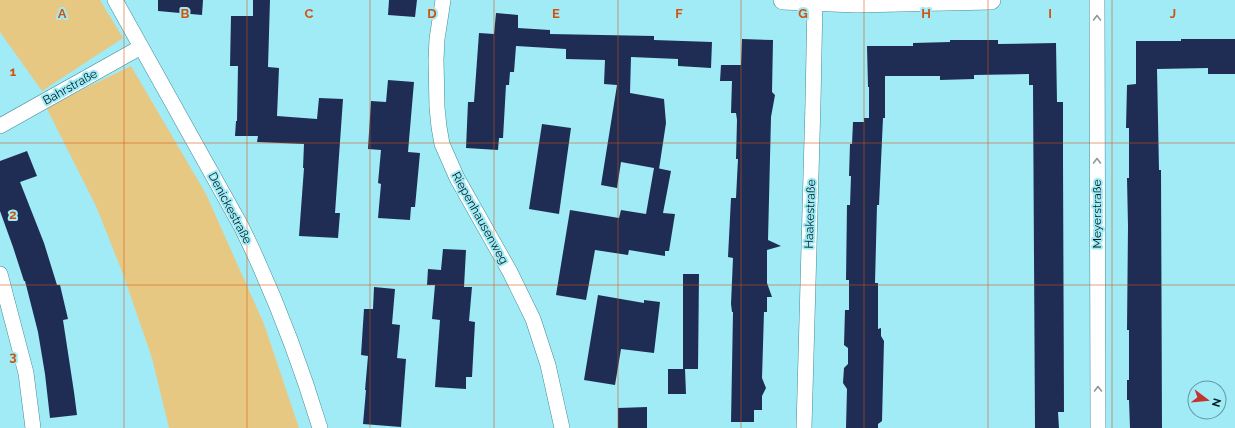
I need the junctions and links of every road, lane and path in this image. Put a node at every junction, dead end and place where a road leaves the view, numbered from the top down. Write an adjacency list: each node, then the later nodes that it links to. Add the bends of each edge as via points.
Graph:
1 (115, 0): 7 (street, Denickestraße)
2 (443, 0): 12 (street, Riepenhausenweg, via 436,60 438,127 442,144 457,178 510,272 533,319 548,365)
3 (783, 0): 4 (street)
4 (815, 0): 5 (street, via 856,3); 13 (street, Haakestraße)
5 (991, 0)
6 (1097, 0): 14 (street, Meyerstraße, one-way to 6)
7 (141, 47): 8 (street, Bahrstraße); 11 (street, Denickestraße, via 260,264 293,346)
8 (0, 126)
9 (0, 274): 10 (street, via 26,373)
10 (33, 428)
11 (320, 428)
12 (562, 428)
13 (804, 428)
14 (1098, 428)

